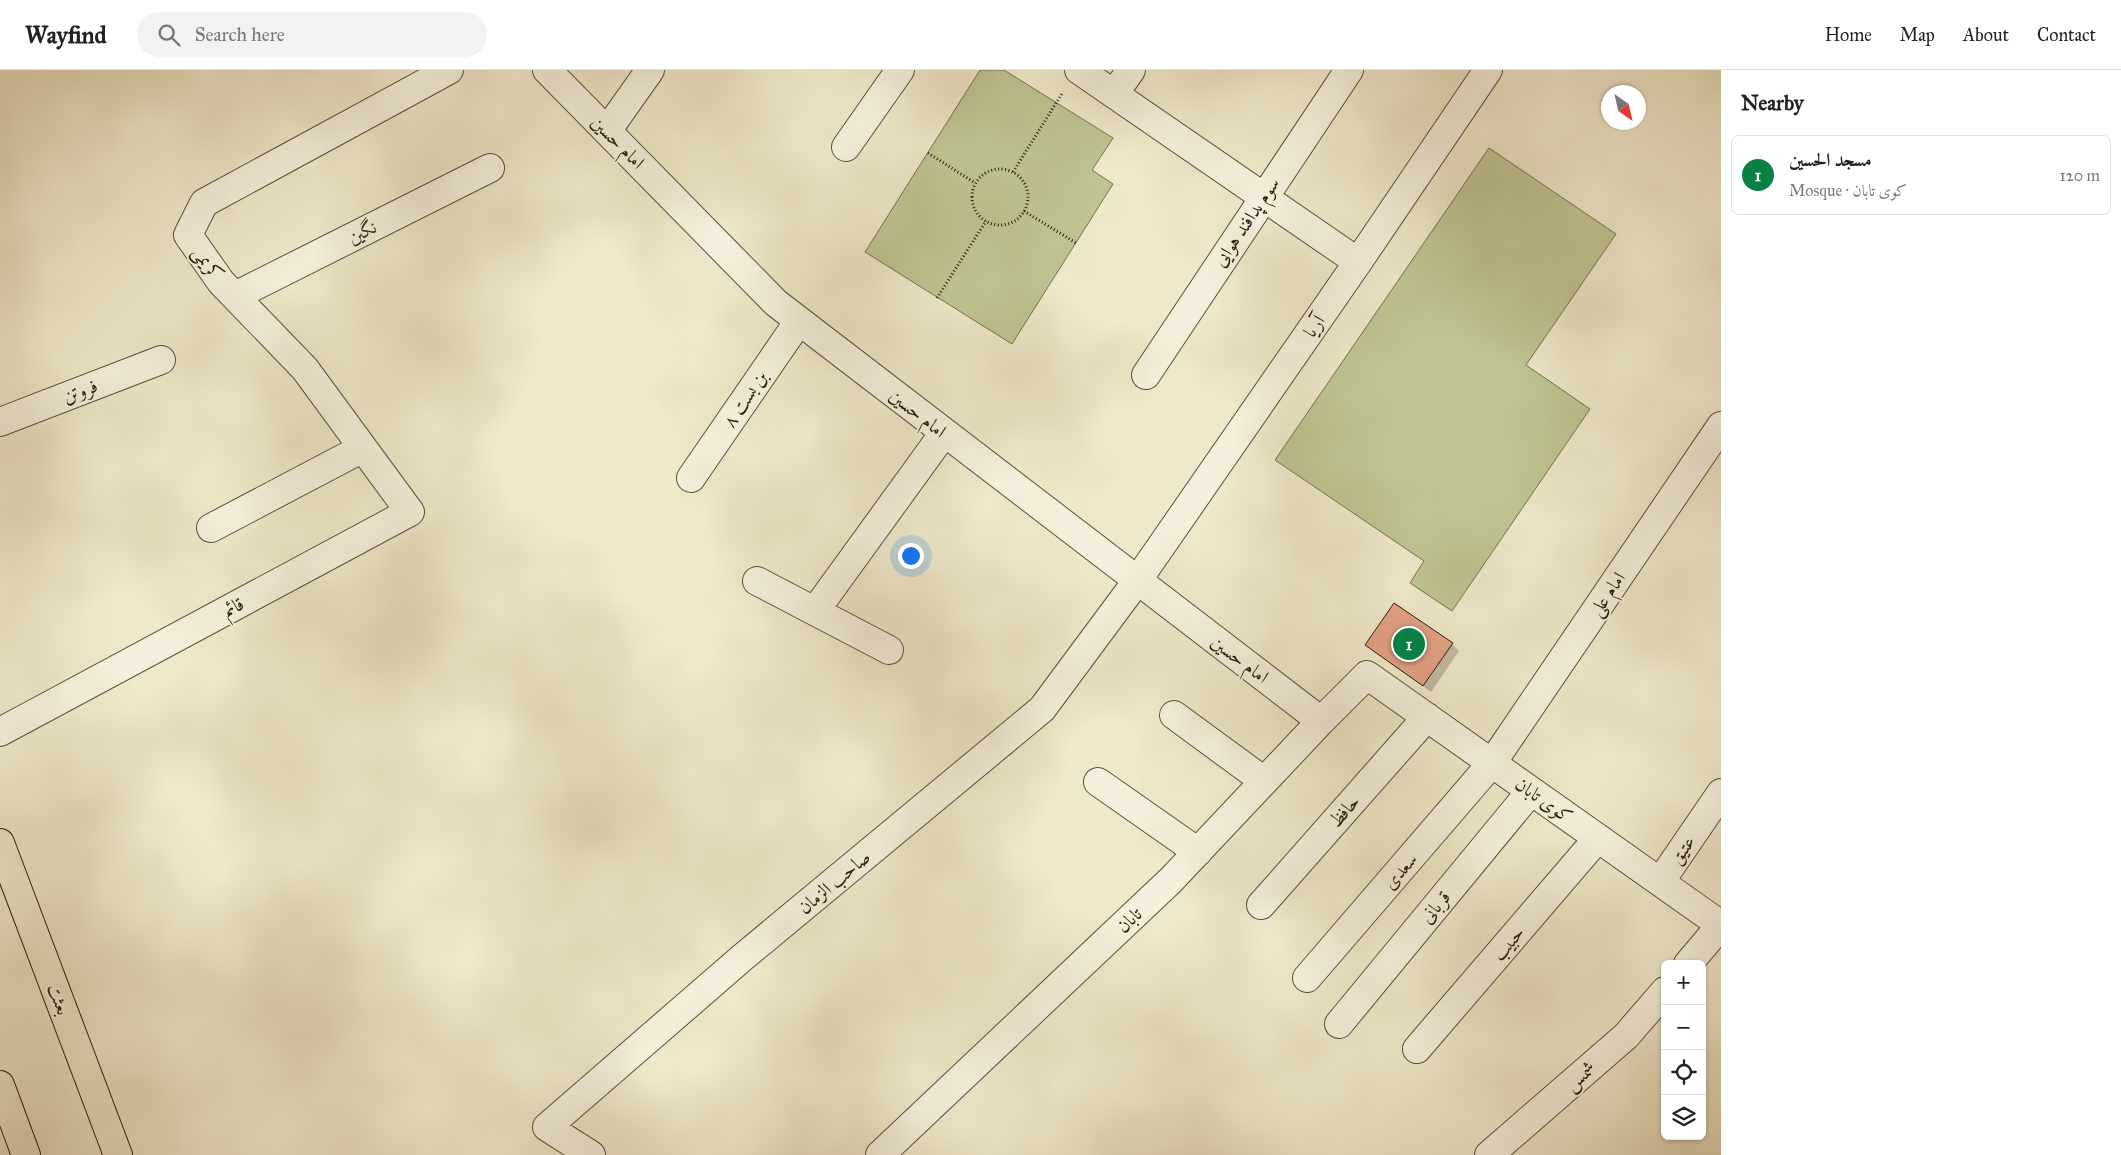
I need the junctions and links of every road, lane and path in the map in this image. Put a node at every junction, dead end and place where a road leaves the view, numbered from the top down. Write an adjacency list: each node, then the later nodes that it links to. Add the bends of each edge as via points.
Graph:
1 (449, 70): 22 (street, کریمی, via 204,203 188,235 221,282)
2 (546, 70): 11 (street, امام حسین)
3 (650, 70): 11 (street)
4 (900, 70): 12 (street)
5 (1080, 70): 9 (street)
6 (1131, 70): 9 (street)
7 (1349, 70): 17 (street, سوم پدافند هوایی)
8 (1488, 70): 21 (street, آریا)
9 (1114, 94): 17 (street)
10 (1056, 103): 15 (path)
11 (607, 131): 24 (street, امام حسین, via 776,303)
12 (846, 147)
13 (928, 153): 16 (path)
14 (490, 168): 22 (street, نگین)
15 (1013, 172): 16 (path, via 990,170); 18 (path, via 1028,191)
16 (975, 183): 19 (path, via 972,191 974,208)
17 (1263, 196): 21 (street); 26 (street, سوم پدافند هوایی)
18 (1024, 210): 19 (path, via 1019,218 1003,225); 20 (path)
19 (986, 221): 23 (path)
20 (1076, 243)
21 (1358, 262): 34 (street, آریا)
22 (235, 296): 30 (street, کریمی, via 305,369)
23 (937, 298)
24 (799, 320): 29 (street, امام حسین); 31 (street, بن بست ۸)
25 (161, 360): 27 (street, فروتن)
26 (1146, 375)
27 (0, 422)
28 (1721, 426): 42 (street, امام علی)
29 (944, 433): 34 (street, امام حسین); 35 (street)
30 (368, 454): 32 (street); 41 (street, قائم, via 410,512)
31 (691, 478)
32 (211, 528)
33 (757, 581): 35 (street)
34 (1137, 581): 40 (street, امام حسین); 61 (street, صاحب الزمان, via 1042,709 743,957 547,1127)
35 (814, 611): 36 (street)
36 (889, 650)
37 (1367, 675): 39 (street, کوی تابان); 40 (street, تابان)
38 (1174, 715): 43 (street)
39 (1427, 717): 42 (street, کوی تابان); 51 (street, حافظ)
40 (1321, 721): 43 (street, تابان)
41 (0, 732)
42 (1492, 763): 45 (street, کوی تابان); 54 (street, سعدی)
43 (1264, 781): 49 (street, تابان)
44 (1098, 782): 49 (street)
45 (1531, 791): 47 (street, کوی تابان); 56 (street, قربانی)
46 (1721, 793): 50 (street, عتیق)
47 (1598, 838): 50 (street, کوی تابان); 57 (street, حبیب)
48 (0, 843): 60 (main road, بعثت)
49 (1198, 852): 62 (street, تابان)
50 (1660, 882): 52 (street, کوی تابان)
51 (1261, 905)
52 (1721, 925): 53 (street)
53 (1691, 960)
54 (1307, 978)
55 (1661, 996): 63 (street, شمس, via 1626,1036)
56 (1339, 1024)
57 (1417, 1049)
58 (0, 1085): 59 (main road)
59 (26, 1155)
60 (118, 1155)
61 (592, 1155)
62 (880, 1155)
63 (1489, 1155)

